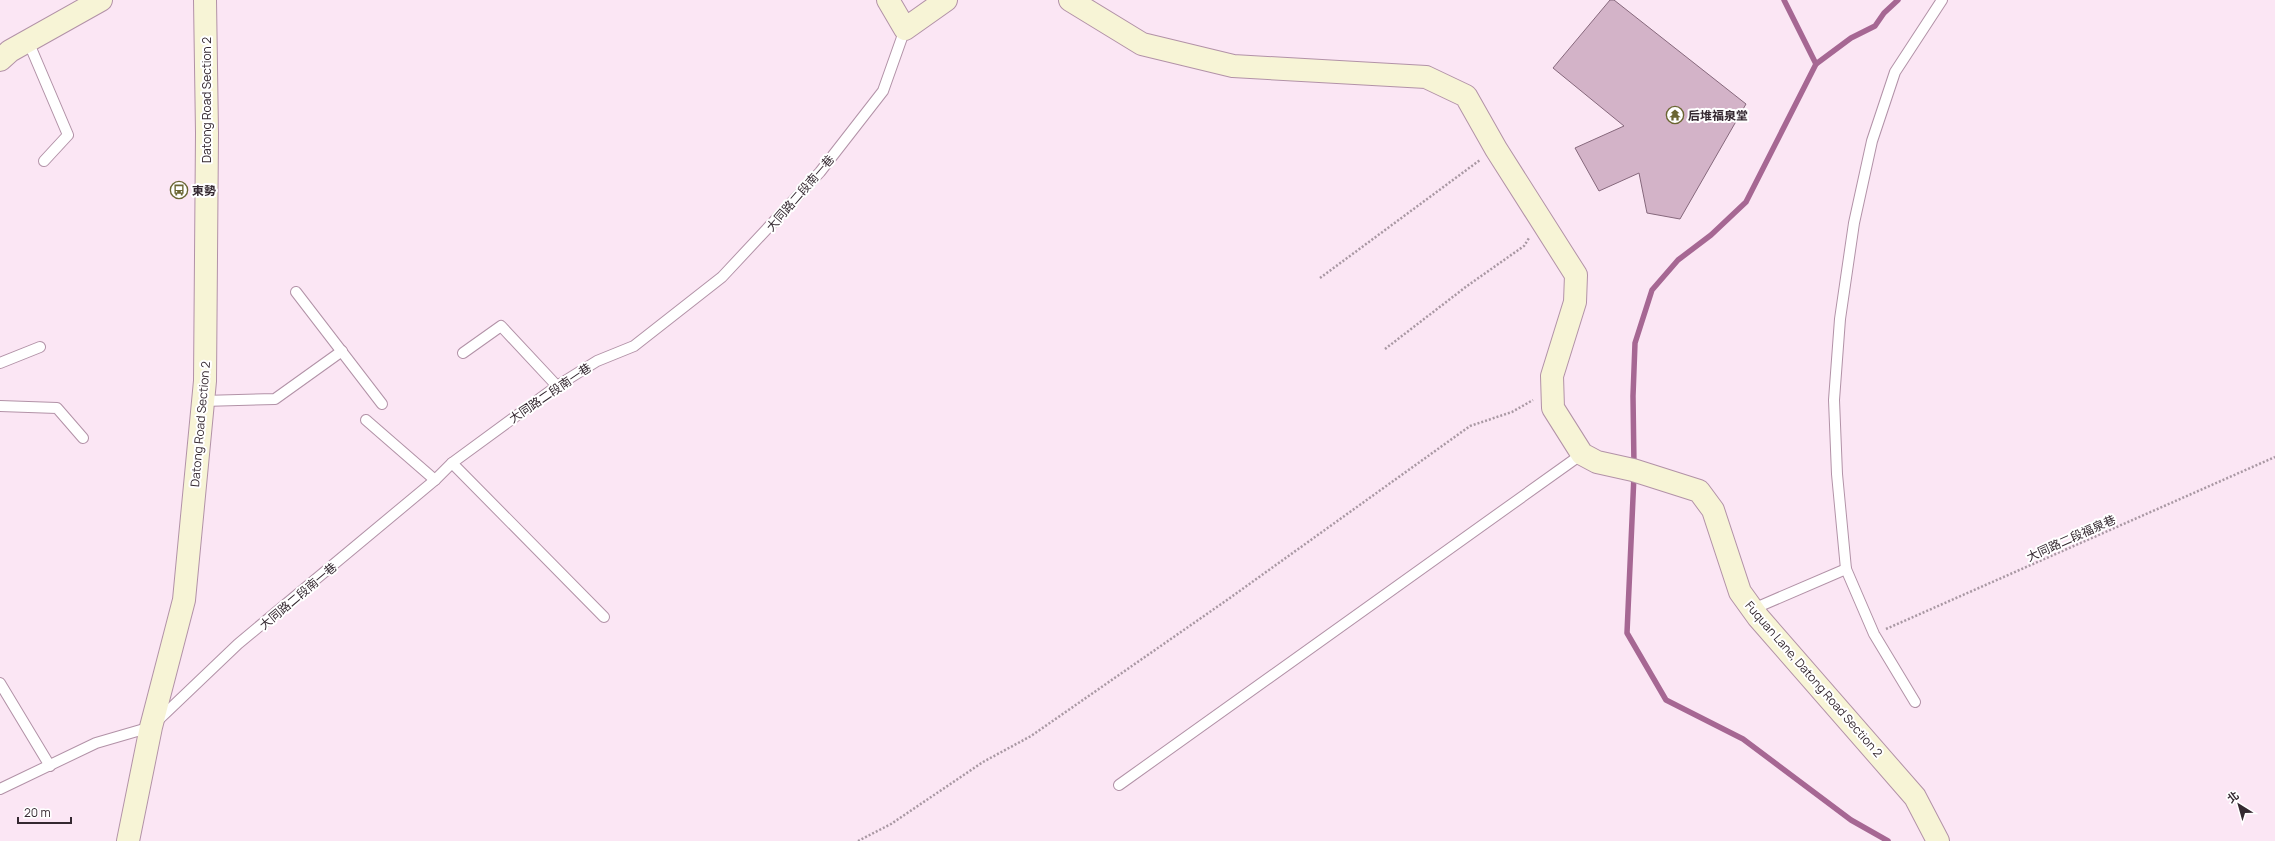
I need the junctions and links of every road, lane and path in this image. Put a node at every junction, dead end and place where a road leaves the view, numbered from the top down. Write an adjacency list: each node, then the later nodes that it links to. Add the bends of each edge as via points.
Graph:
1 (101, 0): 8 (street)
2 (205, 0): 21 (street, Datong Road Section 2, via 207,133)
3 (888, 0): 7 (street)
4 (946, 0): 7 (street)
5 (1070, 0): 9 (street, via 1142,44 1233,66 1426,77 1466,96)
6 (1942, 0): 30 (lane, via 1895,72 1872,140 1854,223 1840,319 1834,400 1837,474)
7 (905, 29): 19 (lane, 大同路二段南一巷, via 883,91 820,172 728,271 634,346 597,361)
8 (10, 50): 10 (lane, via 68,135)
9 (1496, 149): 11 (street); 12 (path)
10 (44, 161)
11 (1541, 219): 15 (path, via 1524,246); 20 (street, via 1576,275 1575,302 1552,376)
12 (1320, 278)
13 (296, 292): 16 (lane)
14 (40, 347): 18 (lane)
15 (1385, 349)
16 (342, 351): 21 (lane, via 275,398); 22 (lane)
17 (463, 353): 19 (lane, via 501,326)
18 (0, 363)
19 (557, 386): 28 (lane, 大同路二段南一巷)
20 (1552, 389): 26 (street, via 1553,408); 41 (path, via 1512,412 1470,426 1031,736 983,762 891,824)
21 (203, 401): 36 (street, Datong Road Section 2, via 184,600)
22 (382, 404)
23 (0, 406): 25 (lane, via 57,408)
24 (366, 420): 29 (lane)
25 (83, 438)
26 (1582, 454): 31 (street, Fuquan Lane, Datong Road Section 2, via 1597,462 1633,470 1699,491 1713,510 1740,592); 38 (lane)
27 (2275, 457): 33 (path, 大同路二段福泉巷)
28 (452, 463): 29 (lane, 大同路二段南一巷); 32 (lane)
29 (436, 480): 36 (lane, 大同路二段南一巷, via 238,644)
30 (1846, 570): 31 (lane); 33 (lane)
31 (1753, 609): 42 (street, Fuquan Lane, Datong Road Section 2, via 1915,797)
32 (604, 617)
33 (1874, 634): 35 (lane)
34 (0, 683): 37 (lane)
35 (1915, 702)
36 (151, 727): 37 (lane, via 96,743); 40 (street, Datong Road Section 2)
37 (50, 766): 39 (lane)
38 (1119, 785)
39 (0, 789)
40 (128, 841)
41 (858, 841)
42 (1938, 841)

